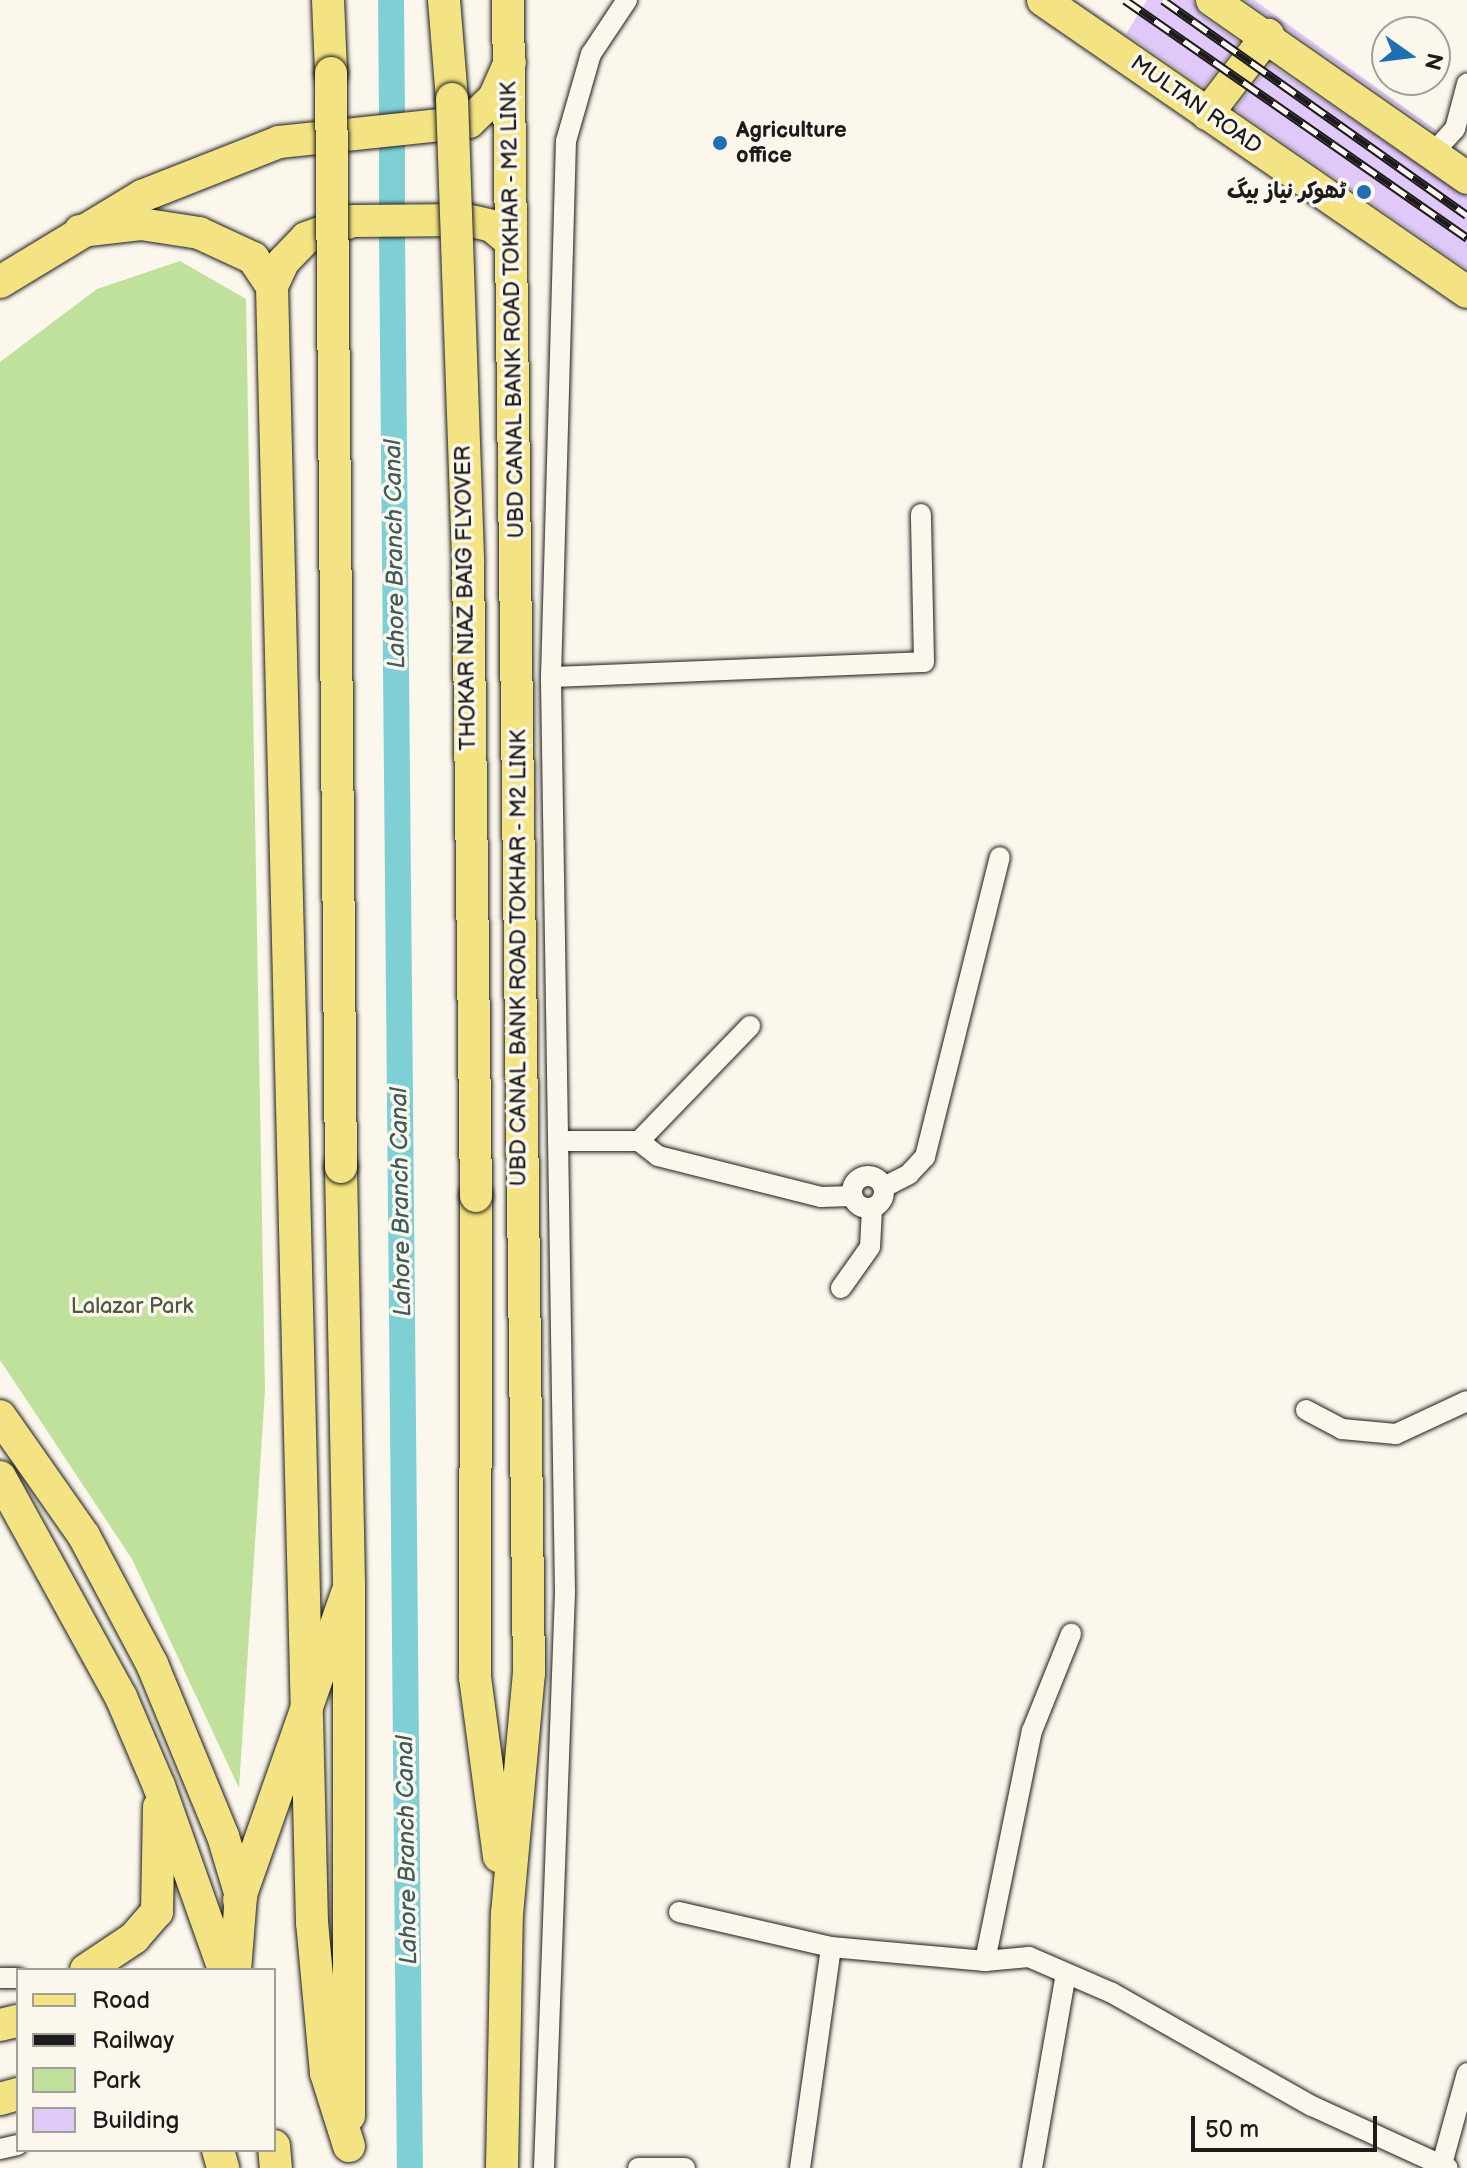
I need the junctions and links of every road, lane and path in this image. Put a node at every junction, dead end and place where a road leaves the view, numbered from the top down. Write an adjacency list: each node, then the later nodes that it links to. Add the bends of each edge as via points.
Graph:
1 (328, 0): 33 (main road, bridge)
2 (444, 0): 39 (main road, THOKAR NIAZ BAIG FLYOVER, bridge, via 468,561 476,1196 475,1677)
3 (508, 0): 9 (main road, UBD CANAL BANK ROAD TOKHAR - M2 LINK)
4 (523, 0): 9 (main road)
5 (627, 0): 20 (street, via 591,54 566,141)
6 (1043, 0): 11 (main road, MULTAN ROAD)
7 (1212, 0): 8 (main road)
8 (1268, 35): 11 (main road); 12 (main road)
9 (511, 57): 14 (main road, bridge, via 494,98 469,122 279,142 202,169); 15 (main road, UBD CANAL BANK ROAD TOKHAR - M2 LINK)
10 (1467, 84): 12 (street, via 1455,129)
11 (1207, 114): 18 (main road, MULTAN ROAD)
12 (1434, 152): 13 (main road)
13 (1467, 178)
14 (80, 231): 16 (main road); 17 (main road, via 141,224 199,233 253,258)
15 (510, 241): 17 (main road, via 492,226 448,218 353,221 306,238 283,262); 39 (main road, UBD CANAL BANK ROAD TOKHAR - M2 LINK, via 529,1674)
16 (0, 282)
17 (272, 286): 35 (main road)
18 (1467, 292)
19 (921, 514): 20 (street, via 924,662)
20 (551, 677): 23 (street)
21 (1000, 857): 25 (street, via 925,1157 909,1174)
22 (750, 1026): 24 (street)
23 (558, 1141): 24 (street); 49 (street, via 565,1592)
24 (639, 1141): 26 (street, via 658,1156 821,1197)
25 (884, 1187): 26 (street, via 869,1175 859,1178); 27 (street, via 884,1196)
26 (852, 1196): 27 (street, via 863,1208)
27 (872, 1208): 28 (street, via 870,1247)
28 (841, 1288)
29 (1467, 1401): 30 (street, via 1396,1434 1342,1429)
30 (1306, 1410)
31 (0, 1416): 37 (main road, via 84,1536 152,1664 223,1836)
32 (0, 1477): 36 (main road, via 85,1624)
33 (349, 1586): 35 (main road); 46 (main road)
34 (1071, 1634): 41 (street, via 1032,1731)
35 (306, 1710): 37 (main road); 46 (main road, via 312,1923 326,2073)
36 (159, 1786): 42 (main road); 43 (main road, via 157,1912 134,1938)
37 (241, 1896): 42 (main road)
38 (679, 1912): 40 (street)
39 (507, 1914): 48 (main road)
40 (831, 1947): 41 (street); 52 (street)
41 (985, 1961): 44 (street, via 1029,1957)
42 (219, 1964)
43 (89, 1968)
44 (1066, 1974): 47 (street, via 1112,1993 1312,2106); 53 (street)
45 (1467, 2073): 47 (street)
46 (349, 2157)
47 (1445, 2166)
48 (502, 2168)
49 (544, 2168)
50 (638, 2168): 51 (street)
51 (685, 2168)
52 (800, 2168)
53 (1032, 2168)

